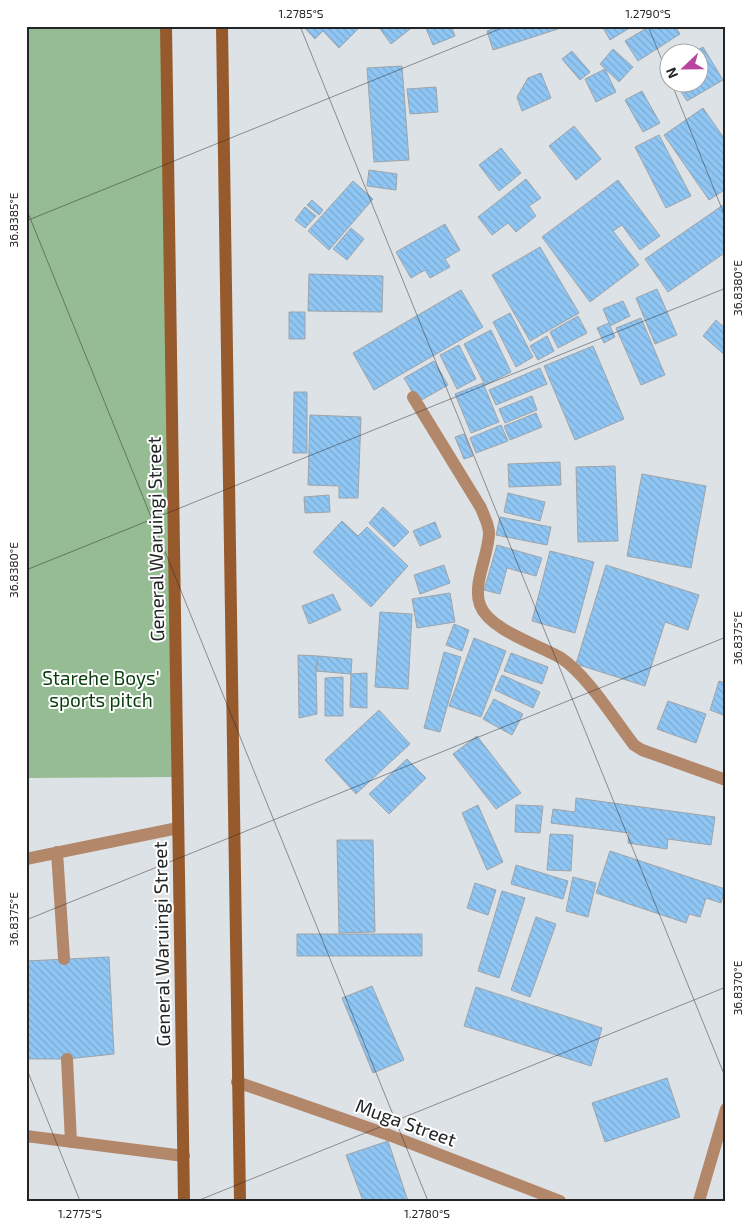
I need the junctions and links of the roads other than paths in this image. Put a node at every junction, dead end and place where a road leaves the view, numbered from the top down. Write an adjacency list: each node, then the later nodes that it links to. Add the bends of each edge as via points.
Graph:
1 (166, 26): 5 (main road, General Waruingi Street)
2 (222, 26): 10 (main road)
3 (413, 397): 4 (street, via 486,521 489,533 478,590 486,615 579,672 634,745)
4 (726, 780)
5 (178, 828): 6 (street); 14 (main road, General Waruingi Street)
6 (57, 852): 7 (street); 8 (street)
7 (26, 859)
8 (64, 959)
9 (67, 1059): 13 (street)
10 (237, 1082): 16 (main road); 17 (street, Muga Street, via 389,1135)
11 (726, 1109): 18 (street)
12 (26, 1136): 13 (street)
13 (72, 1142): 14 (street)
14 (184, 1156): 15 (main road, General Waruingi Street)
15 (184, 1201)
16 (240, 1201)
17 (560, 1201)
18 (699, 1201)

